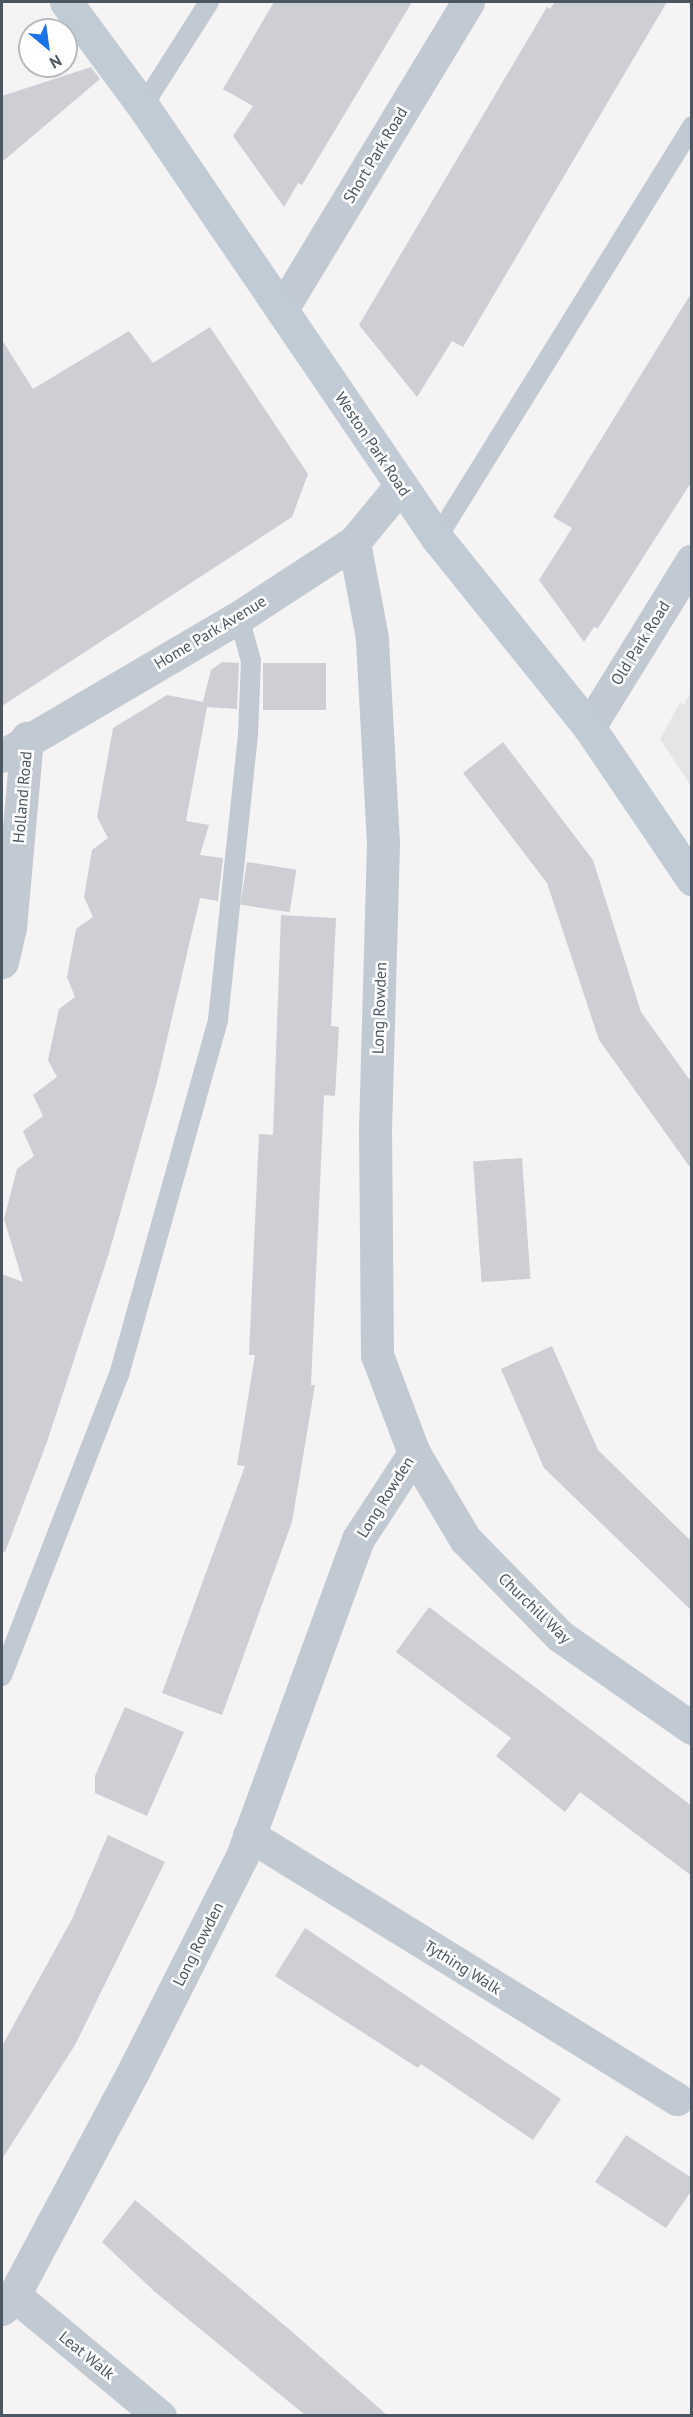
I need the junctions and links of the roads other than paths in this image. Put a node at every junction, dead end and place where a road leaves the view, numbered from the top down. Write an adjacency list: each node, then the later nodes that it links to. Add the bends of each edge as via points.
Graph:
1 (66, 2): 4 (street, Weston Park Road)
2 (209, 2): 4 (lane)
3 (468, 2): 6 (street, Short Park Road)
4 (143, 106): 6 (street, Weston Park Road)
5 (692, 126): 8 (lane)
6 (282, 309): 7 (street, Weston Park Road)
7 (401, 485): 8 (street, Weston Park Road); 9 (street, Home Park Avenue)
8 (436, 538): 12 (street, Weston Park Road)
9 (354, 542): 11 (street, Home Park Avenue); 16 (street, Long Rowden, via 372,638 383,843 375,1131 377,1356)
10 (692, 560): 12 (street, Old Park Road)
11 (239, 617): 13 (street, Home Park Avenue); 17 (lane, via 251,661 248,735 218,1020 119,1375)
12 (589, 727): 14 (street, Weston Park Road)
13 (14, 747): 15 (street, Holland Road, via 10,928)
14 (692, 879)
15 (2, 962)
16 (414, 1453): 18 (street, Churchill Way, via 465,1539 560,1636); 19 (street, Long Rowden, via 358,1539)
17 (2, 1676)
18 (692, 1728)
19 (249, 1835): 20 (street, Tything Walk); 21 (street, Long Rowden, via 134,2070)
20 (677, 2099)
21 (8, 2302): 22 (street, Leat Walk)
22 (160, 2415)

